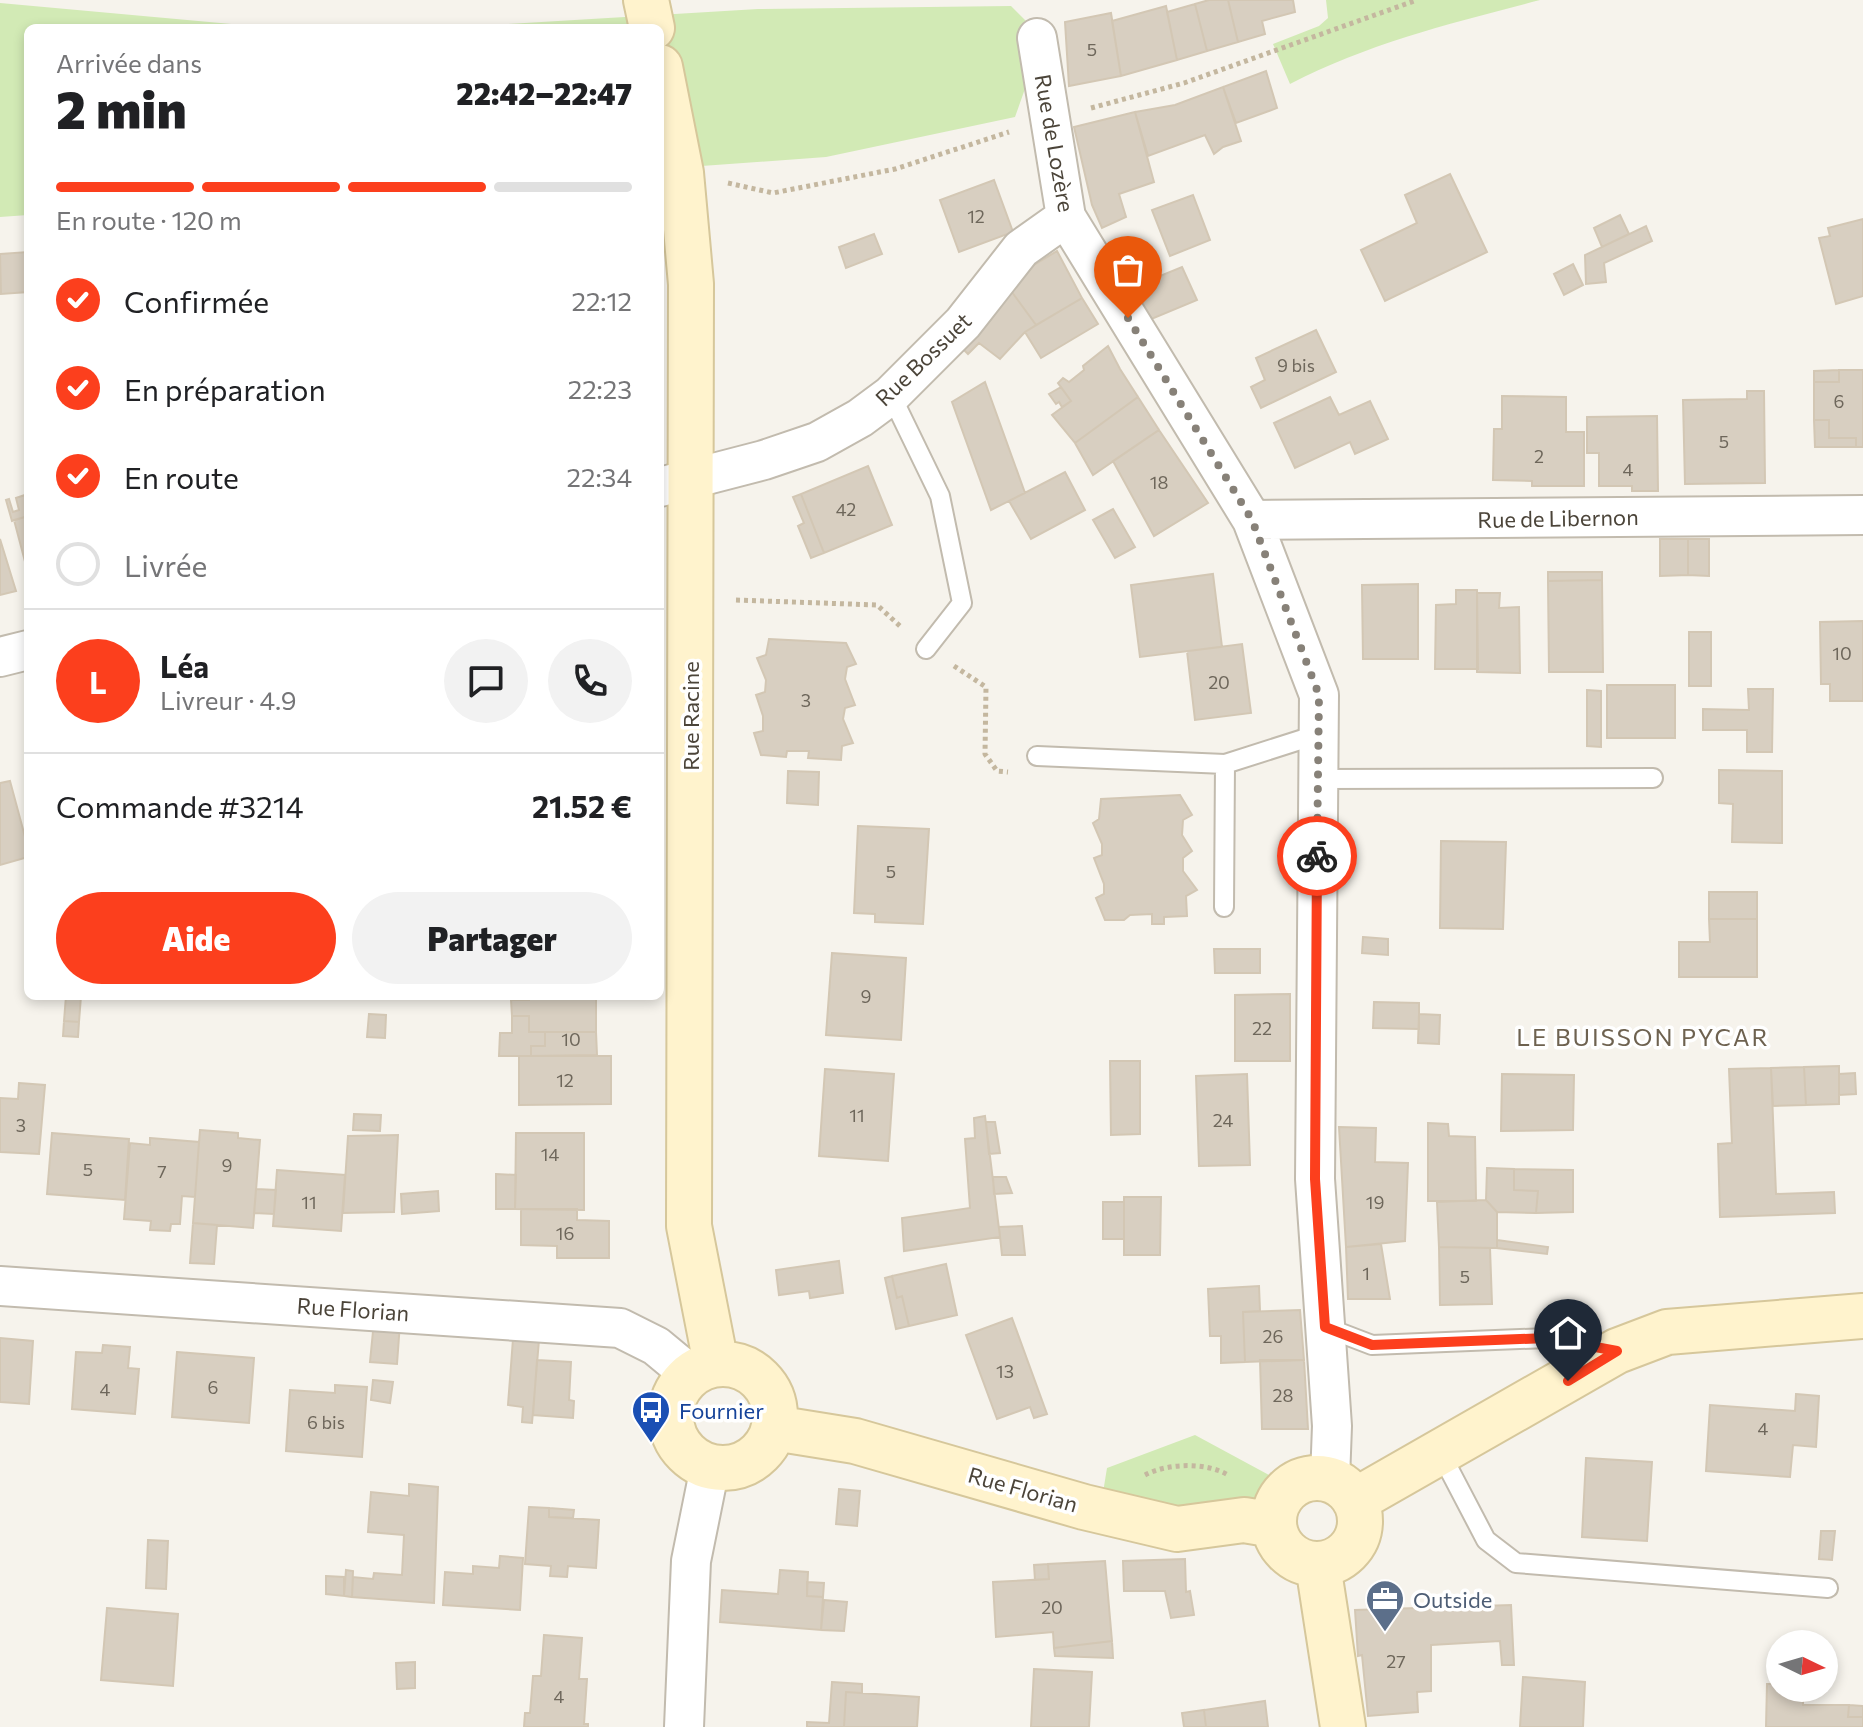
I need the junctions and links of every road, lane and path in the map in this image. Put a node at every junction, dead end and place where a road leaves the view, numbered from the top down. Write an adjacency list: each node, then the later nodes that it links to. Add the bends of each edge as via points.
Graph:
1 (646, 0): 2 (street)
2 (651, 24)
3 (1037, 38): 5 (street, Rue de Lozère)
4 (664, 86): 7 (street, Rue Racine, via 676,142 691,284)
5 (1066, 217): 6 (street, Rue Bossuet, via 1021,249 963,323); 9 (street, Rue de Lozère)
6 (891, 395): 7 (street, Rue Bossuet, via 817,442); 10 (lane, via 940,496 962,603)
7 (675, 483): 23 (street, Rue Racine, via 689,1226)
8 (1863, 515): 9 (street, Rue de Libernon)
9 (1252, 520): 13 (street, Rue de Lozère, via 1319,695)
10 (926, 649)
11 (24, 651): 12 (street)
12 (0, 657)
13 (1319, 734): 15 (lane); 17 (street, Rue de Lozère)
14 (1037, 756): 15 (lane)
15 (1225, 764): 18 (lane)
16 (1653, 778): 17 (lane)
17 (1318, 779): 21 (street, Rue de Lozère, via 1315,1179)
18 (1224, 907)
19 (0, 1286): 23 (street, Rue Florian, via 620,1328)
20 (1863, 1316): 22 (street, via 1667,1332)
21 (1325, 1327): 22 (lane, via 1372,1345 1547,1338); 27 (street, Rue de Lozère)
22 (1617, 1351): 25 (street)
23 (703, 1369): 24 (street, via 733,1364 748,1370 771,1395); 26 (street, via 679,1387 670,1419 683,1450)
24 (774, 1428): 26 (street, via 768,1444 743,1465); 28 (street, Rue Florian, via 855,1441 1177,1529 1244,1520)
25 (1440, 1452): 27 (street); 30 (lane, via 1486,1540 1516,1563)
26 (710, 1467): 31 (street, via 691,1561)
27 (1343, 1490): 28 (street, via 1305,1479 1294,1484 1278,1503); 29 (street, via 1361,1515 1360,1530 1345,1555)
28 (1274, 1525): 29 (street, via 1283,1549)
29 (1318, 1565): 32 (street)
30 (1828, 1588)
31 (684, 1727)
32 (1343, 1727)

